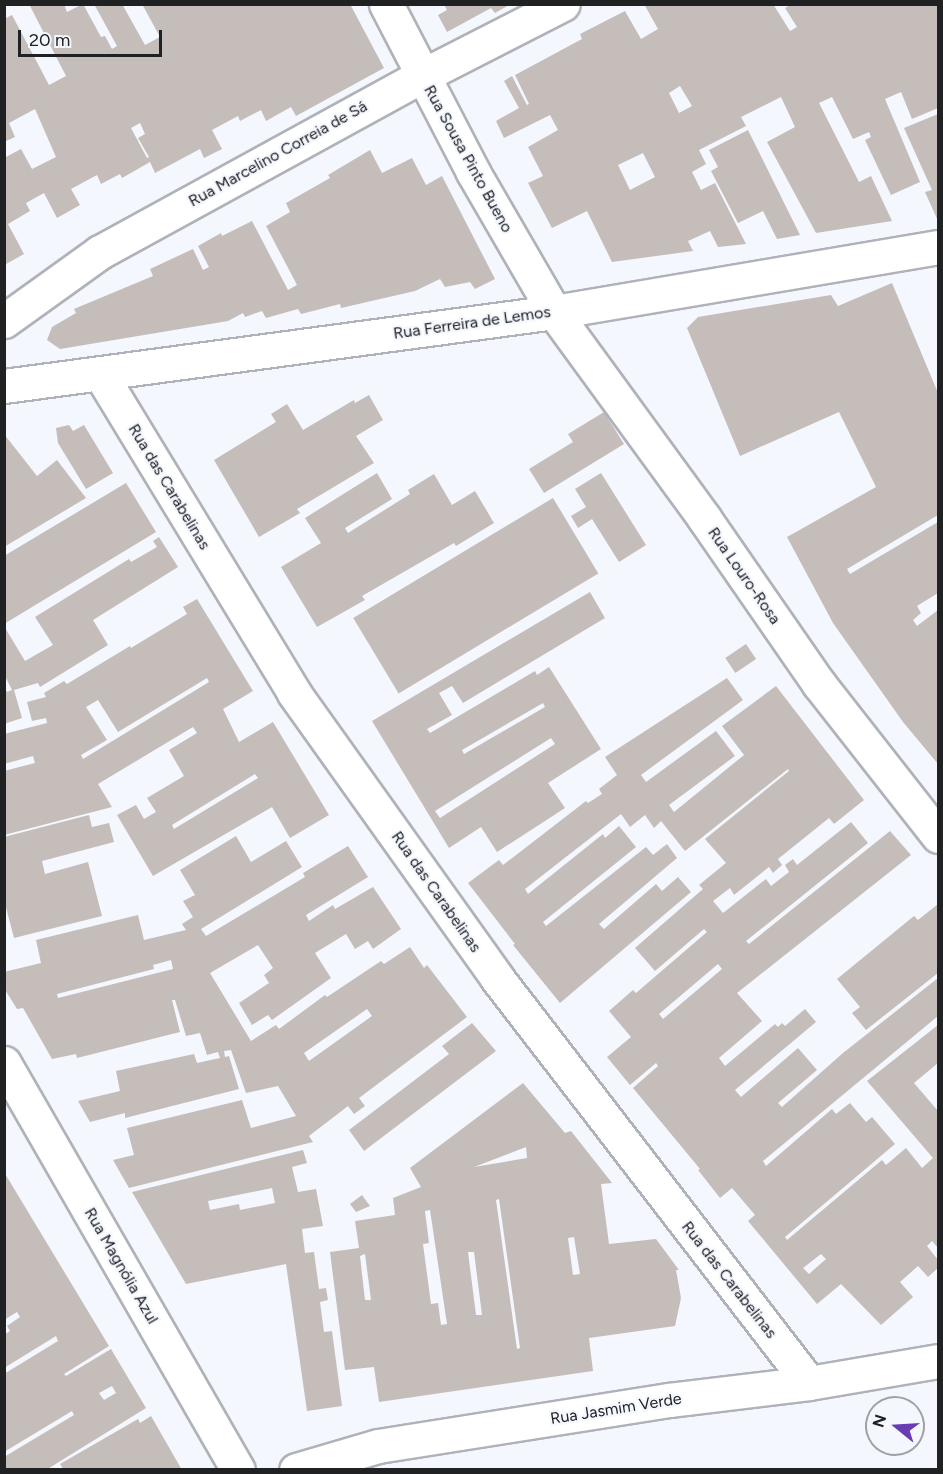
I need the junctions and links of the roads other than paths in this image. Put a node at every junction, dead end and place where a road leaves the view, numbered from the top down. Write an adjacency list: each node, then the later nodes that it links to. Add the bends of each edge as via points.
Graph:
1 (386, 4): 3 (street, Rua Sousa Pinto Bueno)
2 (562, 4): 3 (street, Rua Marcelino Correia de Sá)
3 (422, 76): 5 (street, Rua Sousa Pinto Bueno); 6 (street, Rua Marcelino Correia de Sá, via 100,252)
4 (939, 247): 5 (street, Rua Ferreira de Lemos)
5 (554, 312): 7 (street, Rua Ferreira de Lemos); 9 (street, Rua Louro-Rosa, via 819,684)
6 (4, 321)
7 (101, 375): 8 (street, Rua Ferreira de Lemos); 12 (street, Rua das Carabelinas, via 294,693 497,978)
8 (4, 387)
9 (939, 836)
10 (4, 1063): 13 (street, Rua Magnólia Azul)
11 (939, 1361): 12 (street, Rua Jasmim Verde)
12 (809, 1383): 14 (street, Rua Jasmim Verde, via 669,1400 378,1446)
13 (238, 1470)
14 (296, 1470)

